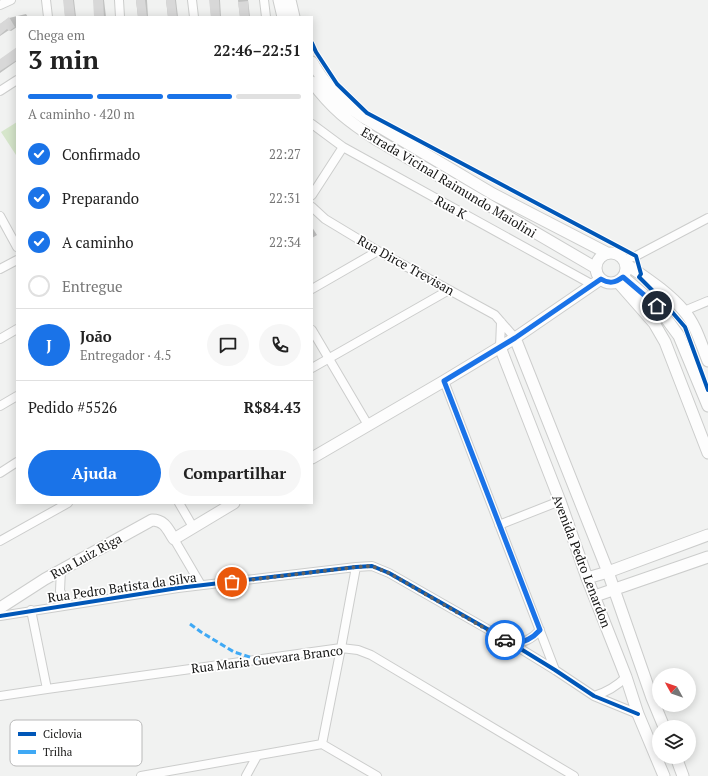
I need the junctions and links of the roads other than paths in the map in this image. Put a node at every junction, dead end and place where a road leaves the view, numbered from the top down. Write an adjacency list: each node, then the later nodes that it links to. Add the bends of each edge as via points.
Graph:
1 (11, 0): 8 (street)
2 (46, 0): 9 (street)
3 (119, 0): 10 (street)
4 (192, 0): 11 (street)
5 (264, 0): 12 (street)
6 (279, 0): 13 (street)
7 (290, 0): 14 (street)
8 (0, 5)
9 (48, 16)
10 (120, 16)
11 (194, 16)
12 (266, 16)
13 (283, 16)
14 (294, 16)
15 (313, 64): 27 (street, Estrada Vicinal Raimundo Maiolini, via 336,94 363,117 493,194)
16 (16, 81): 18 (street)
17 (313, 83): 30 (street, Estrada Vicinal Raimundo Maiolini, via 335,110 353,125)
18 (0, 91)
19 (313, 125): 20 (street, Rua K)
20 (344, 147): 21 (street); 33 (street, Rua K)
21 (313, 194)
22 (313, 207): 26 (street, Rua Dirce Trevisan, via 325,219)
23 (0, 216): 25 (street)
24 (708, 218): 29 (street)
25 (16, 245)
26 (378, 251): 34 (street); 35 (street, Rua Dirce Trevisan)
27 (607, 253): 29 (street, via 614,252 620,255); 30 (street, via 601,256)
28 (16, 261): 31 (street)
29 (625, 262): 32 (street, via 626,273); 37 (street, via 665,292)
30 (596, 268): 33 (street)
31 (0, 269)
32 (620, 279): 33 (street, via 612,283); 50 (street, via 657,306 675,331); 52 (street, via 654,323 665,342)
33 (597, 282): 41 (street)
34 (313, 288)
35 (449, 290): 38 (street, Rua Dirce Trevisan); 44 (street)
36 (708, 301): 37 (street)
37 (684, 311): 45 (street, via 694,327)
38 (501, 322): 41 (street, Rua Dirce Trevisan); 43 (street)
39 (16, 330): 42 (street)
40 (313, 332): 44 (street)
41 (515, 338): 43 (street); 68 (street, Avenida Pedro Lenardon)
42 (0, 339)
43 (500, 347): 47 (street); 56 (street, Avenida Pedro Lenardon)
44 (329, 359): 46 (street); 51 (street)
45 (708, 361)
46 (313, 367)
47 (444, 381): 51 (street); 60 (street)
48 (16, 397): 49 (street)
49 (0, 406)
50 (708, 406)
51 (368, 425): 53 (street)
52 (708, 453)
53 (313, 457)
54 (16, 463): 55 (street)
55 (0, 472)
56 (560, 501): 60 (street); 69 (street, Avenida Pedro Lenardon)
57 (66, 504): 64 (street)
58 (180, 504): 61 (street)
59 (232, 504): 61 (street)
60 (499, 525): 77 (street)
61 (193, 527): 63 (street)
62 (708, 534): 68 (street)
63 (174, 539): 67 (street, Rua Luiz Riga, via 165,524 152,520); 70 (street)
64 (0, 541)
65 (708, 557): 71 (street)
66 (356, 567): 70 (street, Rua Pedro Batista da Silva); 78 (street, Rua Pedro Batista da Silva, via 372,566 389,573); 79 (street)
67 (62, 569): 73 (street, via 60,591); 74 (street, Rua Luiz Riga)
68 (608, 572): 69 (street); 71 (street, Avenida Pedro Lenardon)
69 (587, 578): 72 (street, Avenida Pedro Lenardon)
70 (201, 585): 73 (street, Rua Pedro Batista da Silva)
71 (615, 589): 72 (street); 86 (street, Avenida Pedro Lenardon)
72 (595, 596): 81 (street, Avenida Pedro Lenardon)
73 (68, 604): 75 (street, Rua Pedro Batista da Silva)
74 (0, 608)
75 (31, 610): 76 (street, Rua Pedro Batista da Silva); 82 (street)
76 (0, 616)
77 (540, 630): 78 (street, via 529,640); 80 (street)
78 (512, 644): 80 (street, Rua Pedro Batista da Silva)
79 (342, 648): 82 (street, Rua Maria Guevara Branco); 87 (street); 93 (street, Rua Maria Guevara Branco, via 371,655)
80 (555, 670): 84 (street, Rua Pedro Batista da Silva)
81 (626, 677): 84 (street, via 608,691); 85 (street, Avenida Pedro Lenardon)
82 (47, 689): 83 (street, Rua Maria Guevara Branco)
83 (0, 696)
84 (594, 696): 85 (street, Rua Pedro Batista da Silva)
85 (638, 714): 94 (street, Avenida Pedro Lenardon)
86 (661, 720)
87 (322, 744): 88 (street); 92 (street)
88 (257, 756): 90 (street); 91 (street)
89 (679, 764): 95 (street)
90 (141, 776)
91 (246, 776)
92 (377, 776)
93 (574, 776)
94 (664, 776)
95 (683, 776)

